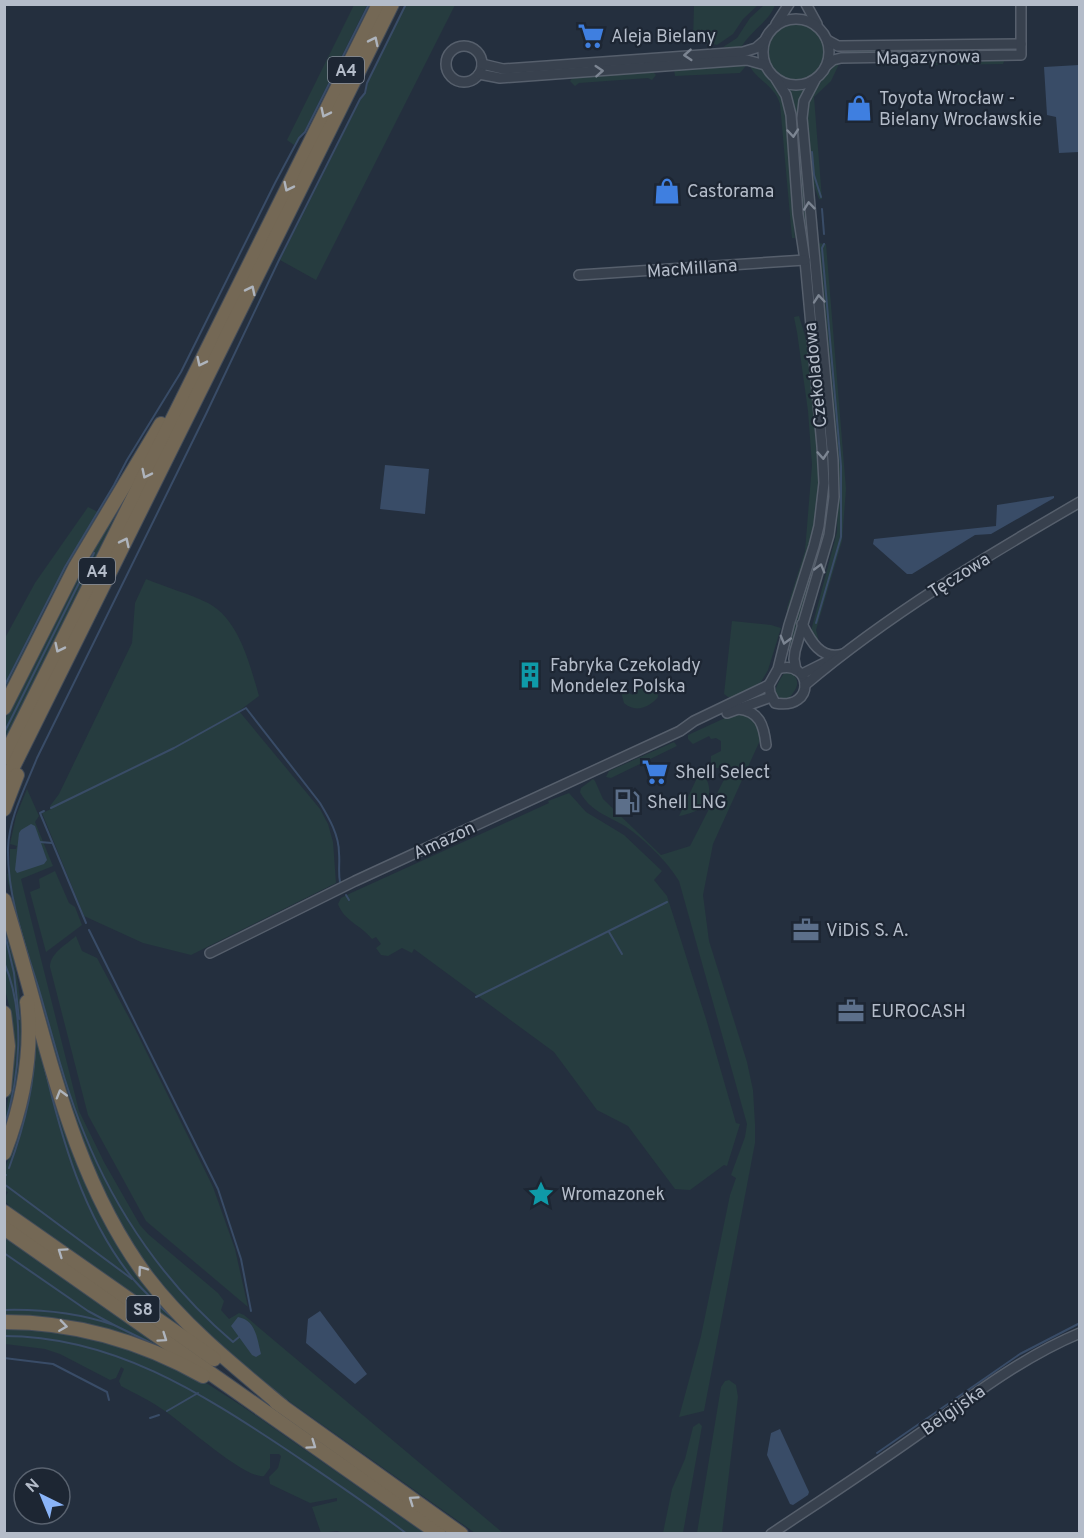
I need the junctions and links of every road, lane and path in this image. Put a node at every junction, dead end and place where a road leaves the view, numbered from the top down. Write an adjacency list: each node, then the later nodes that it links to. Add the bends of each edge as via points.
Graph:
1 (379, 4): 21 (highway, A4, one-way to 21)
2 (392, 4): 32 (highway, A4, one-way to 2)
3 (789, 4): 6 (street)
4 (806, 4): 7 (street)
5 (1022, 4): 10 (street, Magazynowa)
6 (773, 28): 7 (street, via 797,19); 9 (street)
7 (820, 28): 8 (street)
8 (827, 40): 10 (street, Magazynowa, via 838,46); 13 (street)
9 (764, 41): 11 (street, one-way to 11, via 747,51); 14 (street)
10 (1021, 44): 13 (street, Magazynowa, via 1020,55 841,58)
11 (658, 62): 14 (street, via 747,60); 15 (street)
12 (482, 64): 15 (street, via 503,69); 16 (street); 16 (street, via 479,54 466,46 456,48 447,58 448,72 456,80 467,82)
13 (827, 64): 18 (street)
14 (765, 65): 17 (street)
15 (564, 69): 16 (street, via 500,78)
16 (479, 74)
17 (776, 79): 18 (street, via 795,86); 19 (street, Czekoladowa, one-way to 19, via 789,104)
18 (815, 80): 23 (street, Czekoladowa, one-way to 18, via 829,535 834,484 802,118 804,101)
19 (804, 260): 20 (street, MacMillana); 25 (street, Czekoladowa, one-way to 25, via 824,483 819,526)
20 (579, 275)
21 (190, 384): 30 (highway, via 172,407 87,548); 35 (highway, A4, one-way to 35)
22 (1080, 502): 24 (street, Tęczowa, via 926,595)
23 (802, 624): 24 (street, via 816,648); 26 (street, Czekoladowa, via 794,656)
24 (840, 655): 26 (street); 28 (street, Tęczowa)
25 (778, 669): 26 (street); 27 (street)
26 (799, 672): 28 (street)
27 (770, 685): 29 (street); 33 (street, Amazon)
28 (805, 685): 29 (street, via 792,704 775,703)
29 (771, 697): 31 (street, Amazon)
30 (6, 704)
31 (736, 709): 33 (street, Amazon); 34 (street, via 757,716)
32 (34, 726): 36 (highway, A4); 37 (highway)
33 (680, 731): 39 (street, Amazon, via 355,881)
34 (766, 746)
35 (4, 758)
36 (4, 785)
37 (4, 809)
38 (4, 900): 40 (highway)
39 (210, 953)
40 (23, 970): 43 (highway, via 29,1019 27,1058 18,1109); 48 (highway, one-way to 40, via 185,1322 121,1239 77,1147)
41 (4, 1013): 42 (highway, via 8,1046)
42 (4, 1090)
43 (4, 1153)
44 (4, 1212): 48 (highway, S8, one-way to 44)
45 (4, 1228): 49 (highway, S8, one-way to 49)
46 (4, 1322): 49 (highway, one-way to 49, via 74,1328 133,1343 181,1364)
47 (1080, 1333): 52 (street, Belgijska, via 1026,1360)
48 (282, 1406): 51 (highway, S8, one-way to 48)
49 (264, 1411): 50 (highway, S8, one-way to 50)
50 (439, 1533)
51 (461, 1533)
52 (771, 1533)

